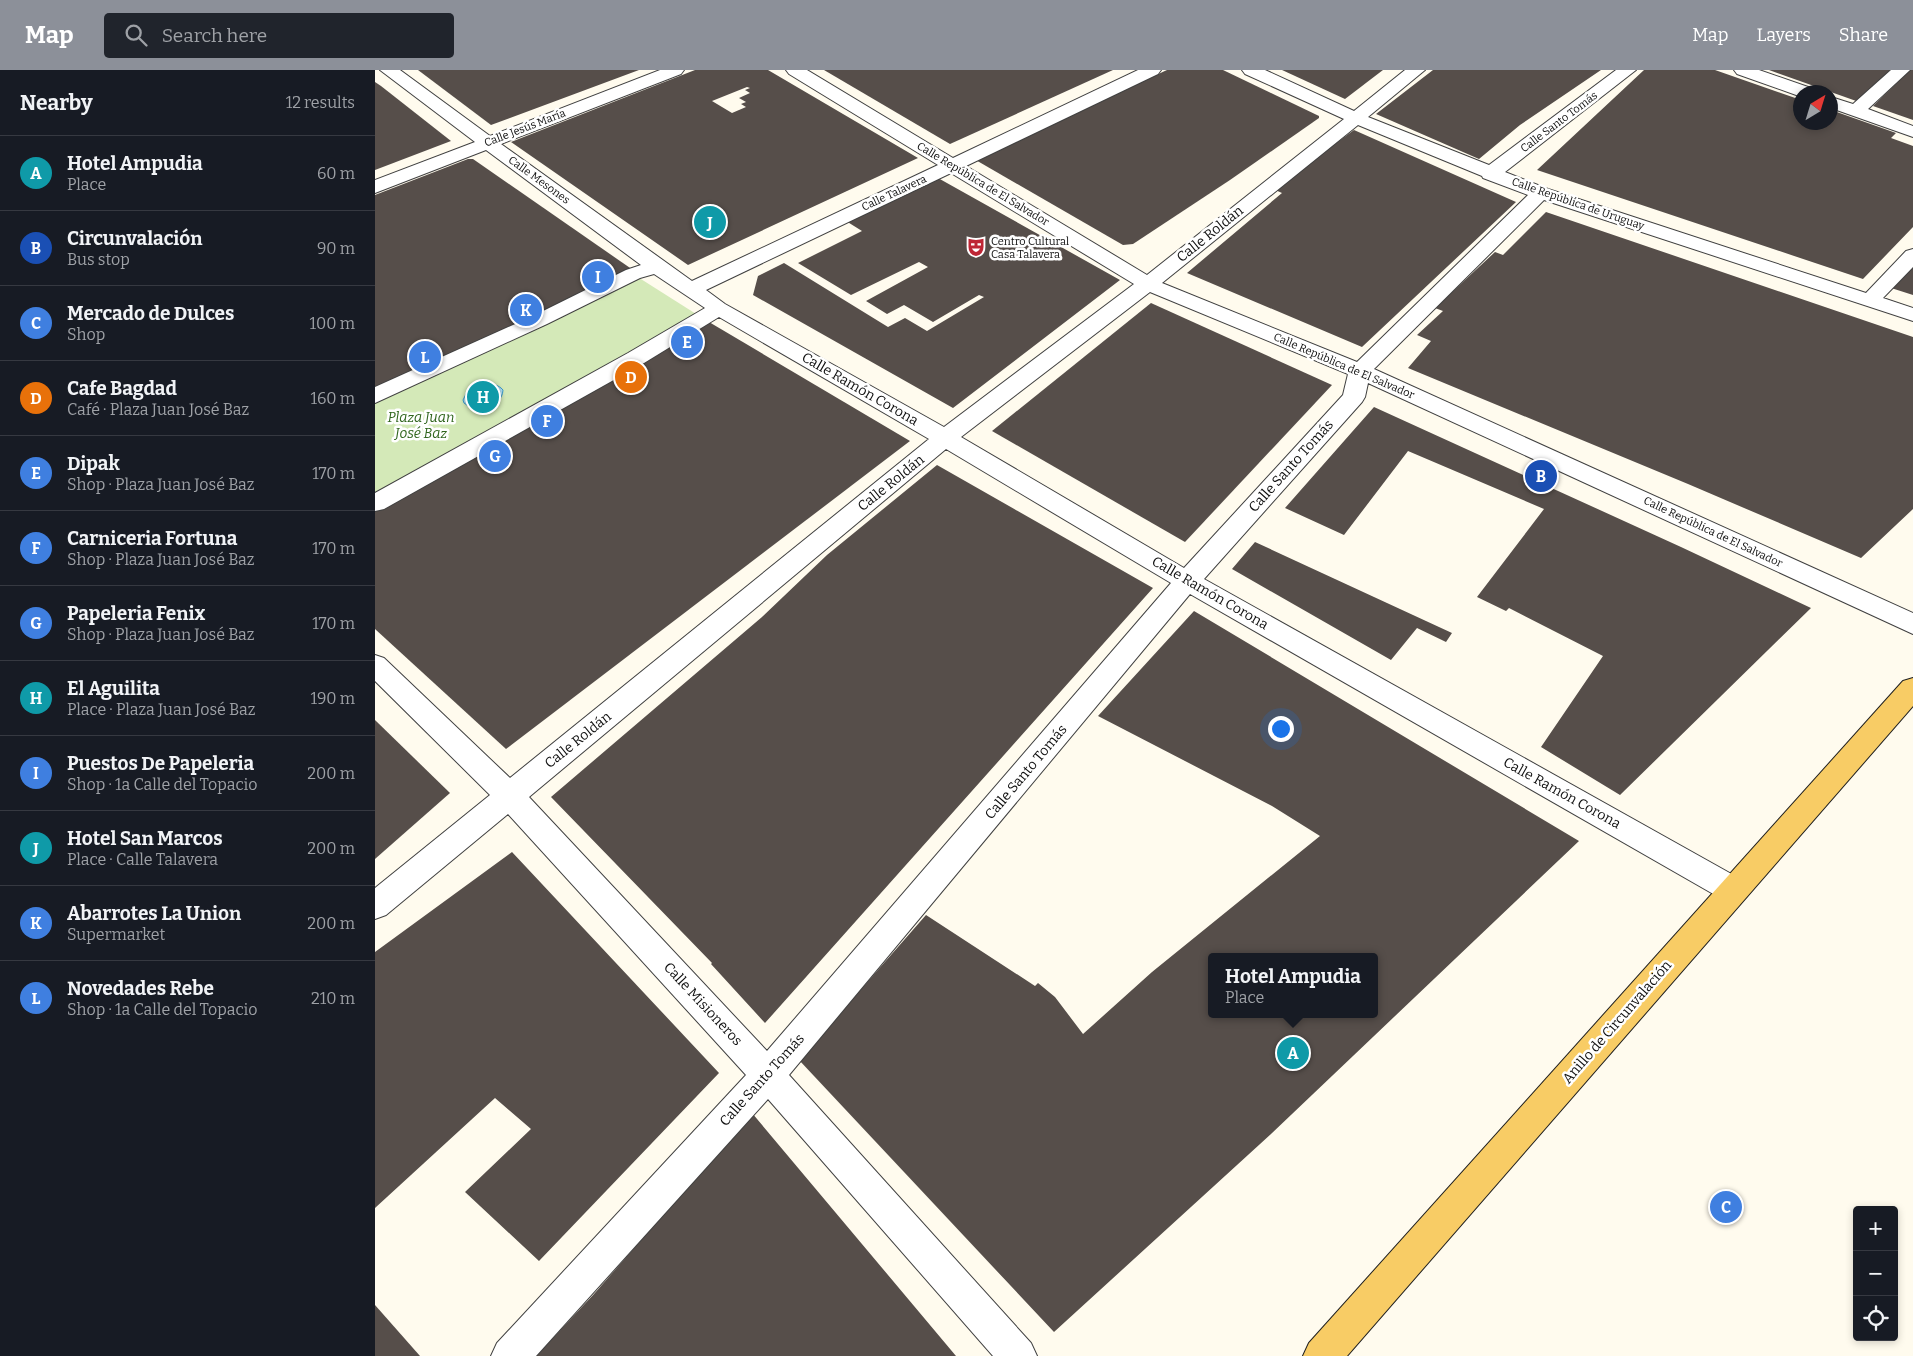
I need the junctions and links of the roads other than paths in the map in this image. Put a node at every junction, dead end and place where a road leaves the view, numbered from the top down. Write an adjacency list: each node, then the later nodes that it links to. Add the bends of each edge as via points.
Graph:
1 (389, 70): 15 (street, Calle Mesones)
2 (675, 70): 15 (street, Calle Jesús María)
3 (795, 70): 16 (street, Calle República de El Salvador)
4 (1152, 70): 16 (street, Calle Talavera)
5 (1251, 70): 13 (street, Calle República de Uruguay)
6 (1416, 70): 13 (street, Calle Roldán)
7 (1627, 70): 17 (street, Calle Santo Tomás)
8 (1743, 70): 10 (street)
9 (1901, 70): 12 (street)
10 (1793, 88)
11 (1838, 105): 12 (street)
12 (1856, 111): 14 (street)
13 (1355, 118): 17 (street, Calle República de Uruguay); 22 (street, Calle Roldán)
14 (1913, 132)
15 (489, 143): 18 (street, Calle Jesús María); 21 (street, Calle Mesones)
16 (952, 165): 22 (street, Calle República de El Salvador); 23 (street, Calle Talavera)
17 (1490, 174): 19 (street, Calle República de Uruguay)
18 (375, 187)
19 (1541, 193): 24 (street, Calle República de Uruguay); 27 (street)
20 (1913, 255): 24 (street)
21 (657, 267): 23 (street, Calle Mesones); 28 (street, via 633,274)
22 (1148, 284): 27 (street, Calle República de El Salvador); 29 (street, Calle Roldán)
23 (690, 290): 25 (street, Calle Ramón Corona)
24 (1870, 300): 26 (street, Calle República de Uruguay)
25 (718, 308): 29 (street, Calle Ramón Corona); 30 (street, via 636,358)
26 (1913, 315)
27 (1360, 371): 31 (street, Calle Santo Tomás, via 1354,397); 32 (street, Calle República de El Salvador)
28 (375, 396)
29 (945, 438): 31 (street, Calle Ramón Corona); 35 (street, Calle Roldán)
30 (375, 503)
31 (1187, 581): 36 (street, Calle Ramón Corona); 38 (street, Calle Santo Tomás)
32 (1913, 624)
33 (375, 665): 35 (street, Calle Misioneros)
34 (1913, 688): 36 (main road, Anillo de Circunvalación)
35 (510, 796): 37 (street, Calle Roldán); 38 (street, Calle Misioneros)
36 (1733, 890): 41 (main road, Anillo de Circunvalación)
37 (375, 906)
38 (768, 1075): 39 (street, Calle Santo Tomás); 40 (street, Calle Misioneros)
39 (510, 1356)
40 (1018, 1356)
41 (1322, 1356)

